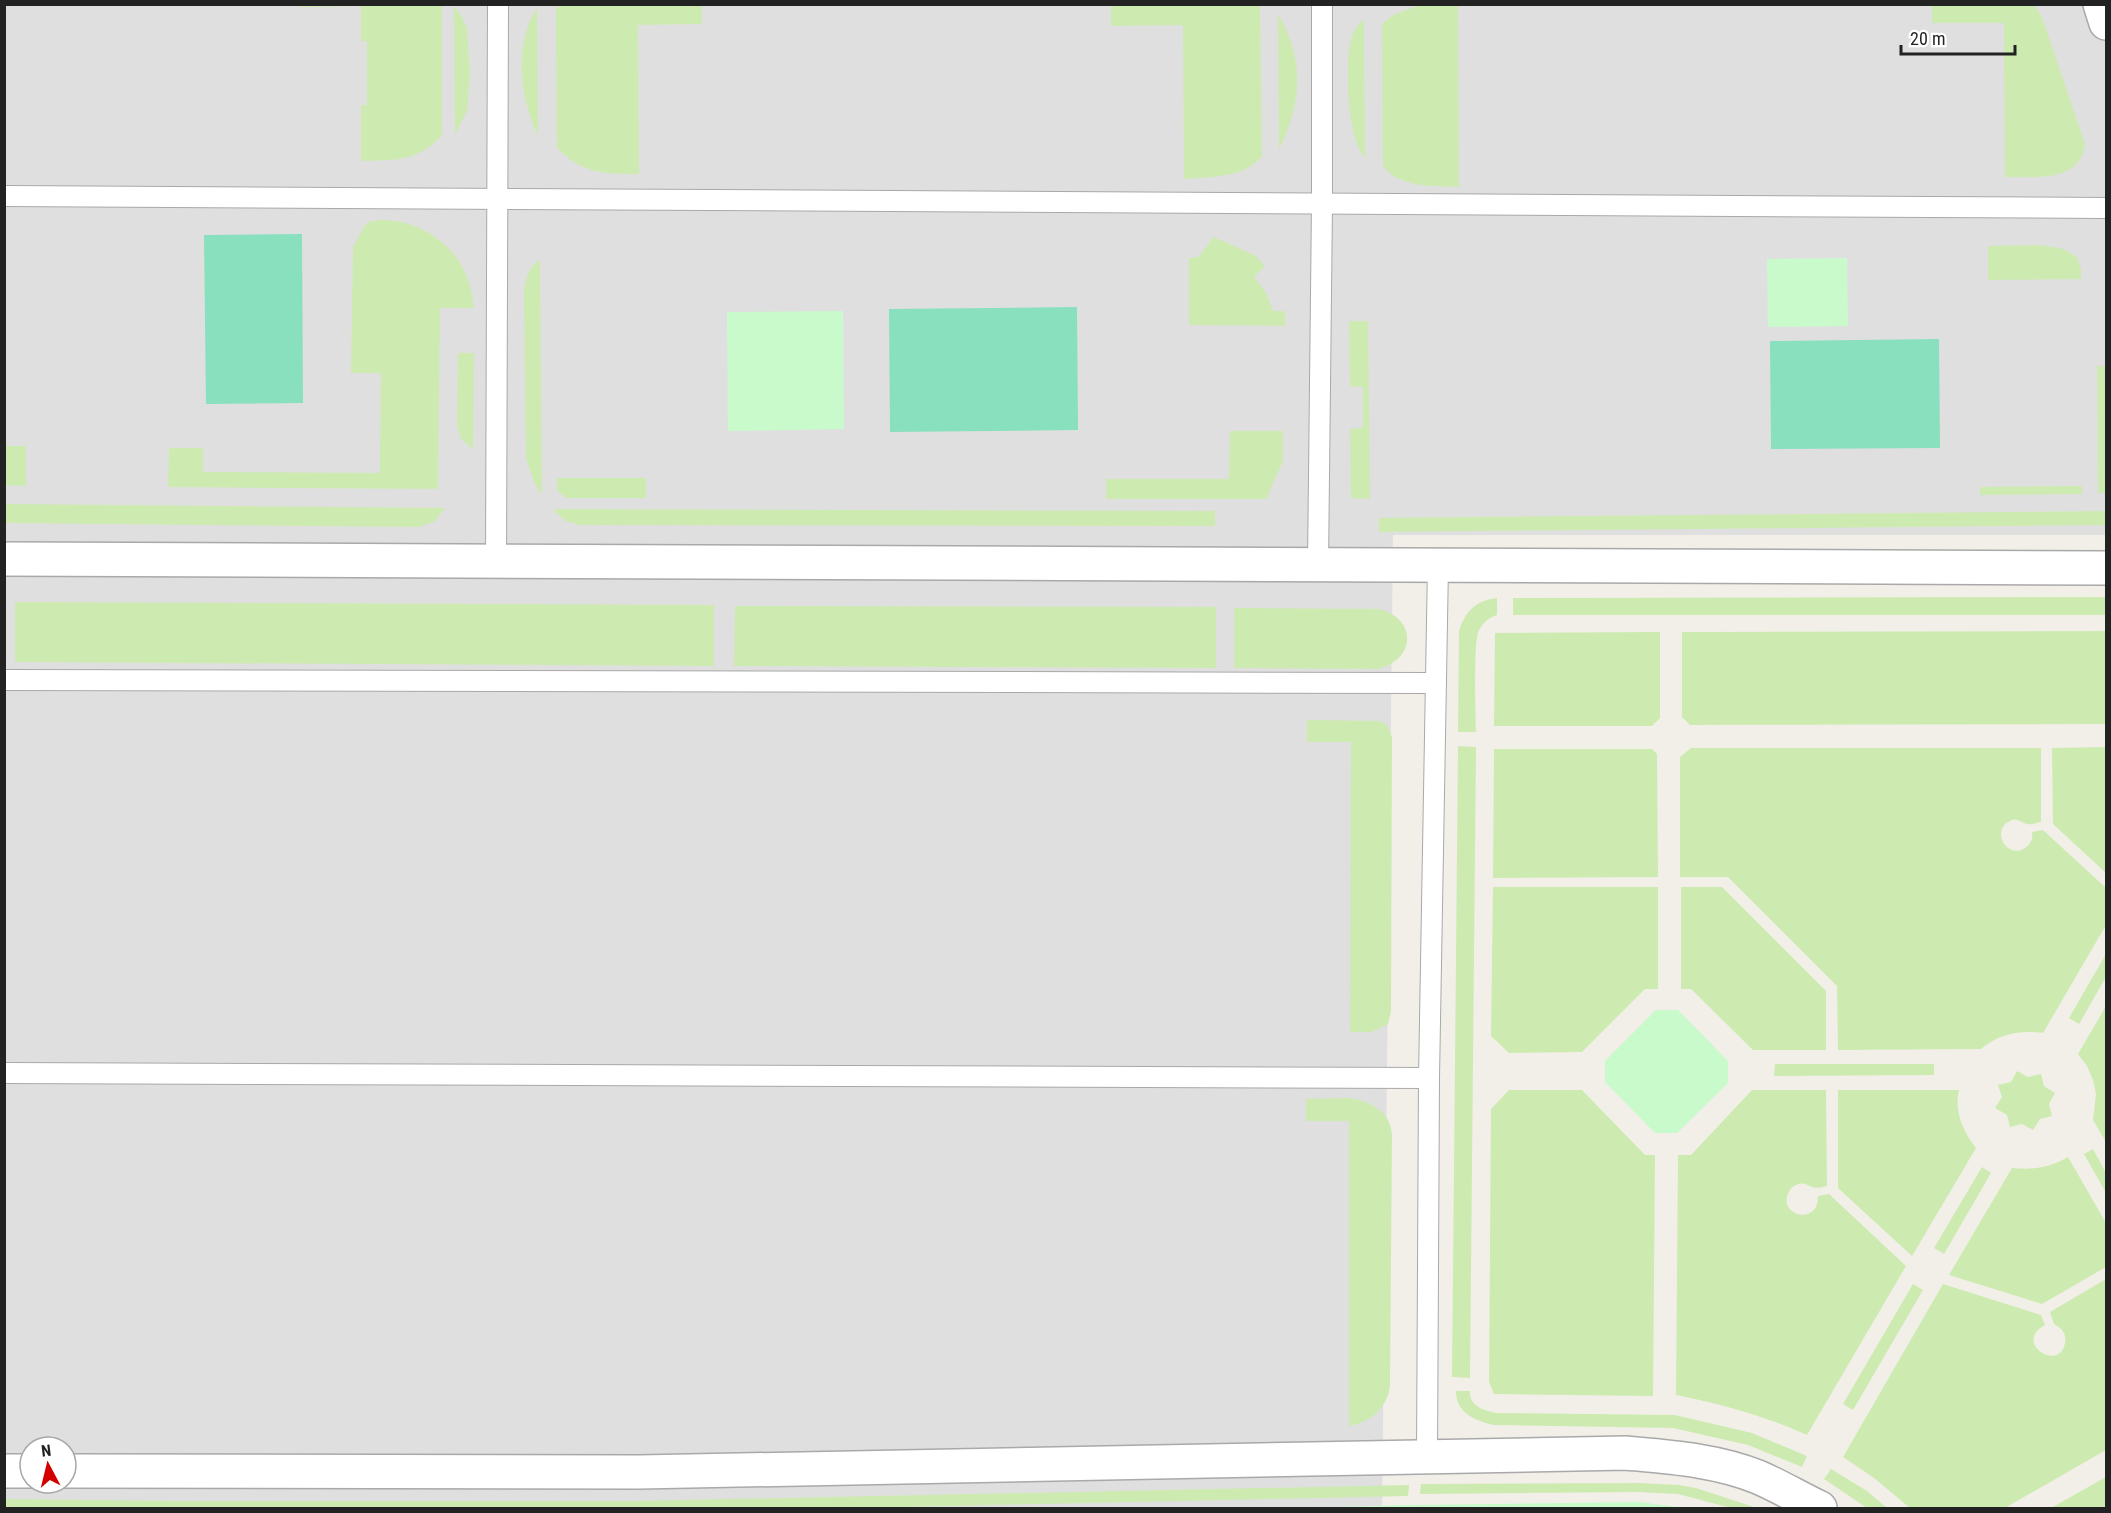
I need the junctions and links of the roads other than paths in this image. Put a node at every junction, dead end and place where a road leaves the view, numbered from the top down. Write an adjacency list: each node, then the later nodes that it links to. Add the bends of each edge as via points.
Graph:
1 (498, 4): 6 (lane)
2 (1322, 4): 7 (lane)
3 (2100, 4): 4 (street)
4 (2106, 23)
5 (4, 196): 6 (lane)
6 (497, 199): 7 (lane); 10 (lane)
7 (1322, 204): 8 (lane); 11 (lane)
8 (2106, 208)
9 (4, 559): 10 (street)
10 (496, 561): 11 (street)
11 (1318, 565): 12 (street)
12 (1438, 565): 13 (street); 15 (lane)
13 (2106, 568)
14 (4, 680): 15 (lane)
15 (1436, 683): 17 (lane)
16 (4, 1073): 17 (lane)
17 (1429, 1078): 18 (lane)
18 (1427, 1458): 19 (street, via 639,1472); 20 (street, via 1626,1453 1677,1458 1757,1477)
19 (78, 1472)
20 (1820, 1509)

